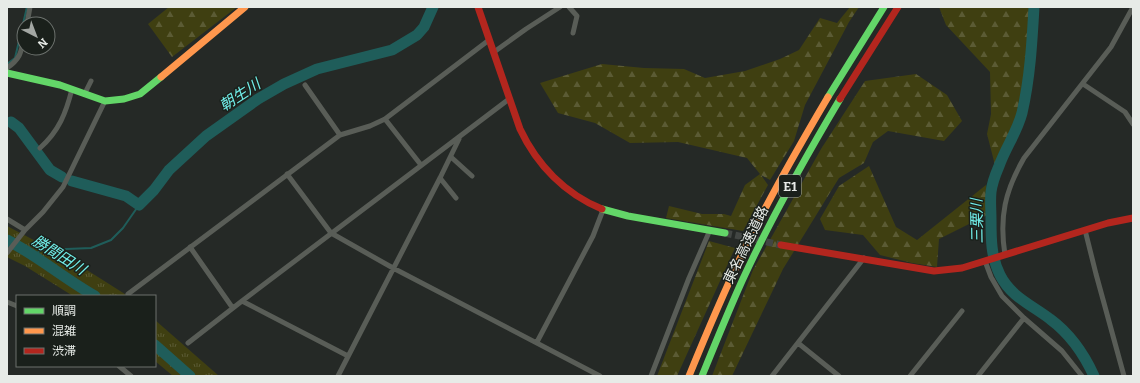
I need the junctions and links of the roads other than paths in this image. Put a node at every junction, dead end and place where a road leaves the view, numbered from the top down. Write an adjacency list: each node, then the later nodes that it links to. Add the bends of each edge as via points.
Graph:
1 (245, 7): 20 (main road, via 140,94)
2 (478, 7): 9 (main road)
3 (560, 7): 10 (street)
4 (569, 7): 8 (street, via 577,16)
5 (884, 7): 61 (main road, 東名高速道路 / E1, via 835,84 774,191 703,340)
6 (898, 7): 62 (main road, 東名高速道路 / E1, via 819,133 786,193 743,279)
7 (1133, 7): 15 (street, via 1111,47)
8 (573, 33)
9 (489, 40): 10 (main road); 21 (street)
10 (494, 52): 19 (main road)
11 (19, 56): 12 (street)
12 (7, 68)
13 (7, 73): 17 (main road)
14 (91, 81): 18 (street)
15 (1083, 84): 22 (street, via 1124,112); 43 (street, via 1024,158 1015,174 1004,206 1002,236)
16 (305, 85): 23 (street)
17 (72, 89): 18 (main road); 25 (street, via 60,124)
18 (85, 93): 20 (main road)
19 (509, 99): 24 (street); 32 (main road, via 520,129 540,162 570,192)
20 (105, 101): 35 (street, via 63,187)
21 (385, 118): 23 (street, via 370,126); 27 (street)
22 (1133, 124)
23 (340, 135): 28 (street)
24 (459, 138): 26 (street); 27 (street)
25 (40, 148)
26 (451, 157): 29 (street); 30 (street)
27 (421, 165): 38 (street)
28 (287, 174): 38 (street); 41 (street)
29 (472, 176)
30 (440, 178): 31 (street); 46 (street)
31 (456, 198)
32 (603, 210): 36 (main road); 52 (street, via 593,236)
33 (1133, 218): 37 (main road)
34 (7, 219): 35 (street)
35 (25, 230): 42 (street)
36 (710, 230): 39 (main road); 60 (street)
37 (1085, 230): 43 (main road); 68 (street)
38 (331, 233): 46 (street); 48 (street)
39 (725, 233)
40 (781, 245): 44 (main road)
41 (190, 247): 47 (street); 49 (street)
42 (7, 253)
43 (1005, 255): 45 (main road)
44 (864, 258): 45 (main road, via 934,271 962,268); 54 (street)
45 (985, 261): 51 (street, via 1002,296)
46 (393, 268): 52 (street); 55 (street)
47 (128, 294)
48 (242, 301): 49 (street); 55 (street)
49 (232, 307): 53 (street)
50 (962, 311): 65 (street)
51 (1024, 318): 66 (street); 67 (street, via 1062,351)
52 (537, 342): 59 (street)
53 (188, 343)
54 (798, 343): 63 (street); 64 (street)
55 (348, 356): 58 (street)
56 (120, 367): 57 (street)
57 (132, 376)
58 (338, 376)
59 (600, 376)
60 (651, 376)
61 (690, 376)
62 (702, 376)
63 (772, 376)
64 (839, 376)
65 (910, 376)
66 (978, 376)
67 (1082, 376)
68 (1124, 376)

